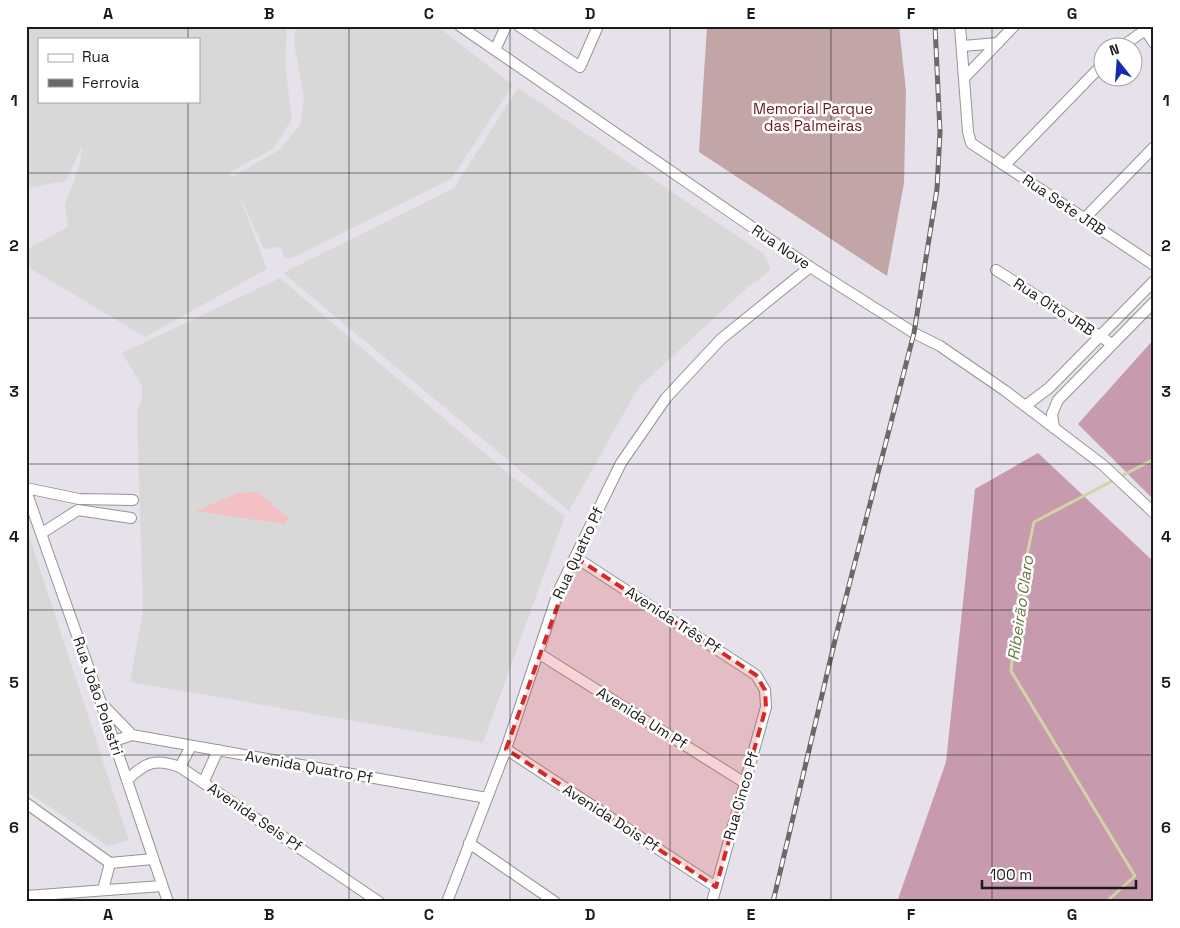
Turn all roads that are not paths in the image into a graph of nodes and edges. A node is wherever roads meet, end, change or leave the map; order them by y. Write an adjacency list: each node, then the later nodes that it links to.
1 (460, 26): 12 (street, Rua Nove)
2 (506, 26): 12 (street)
3 (519, 26): 4 (street)
4 (598, 26)
5 (960, 26): 11 (street)
6 (1014, 26): 10 (street)
7 (1144, 28): 8 (street); 9 (street)
8 (1132, 38)
9 (1154, 43)
10 (998, 44): 11 (street); 14 (street)
11 (962, 46): 14 (street)
12 (495, 50): 19 (street, Rua Nove)
13 (1092, 75): 16 (street)
14 (966, 76): 16 (street, Rua Sete JRB)
15 (1154, 148): 17 (street)
16 (1004, 166): 17 (street, Rua Sete JRB)
17 (1084, 219): 18 (street, Rua Sete JRB)
18 (1154, 265)
19 (810, 267): 25 (street, Rua Nove); 34 (street, Rua Quatro Pf)
20 (996, 270): 23 (street, Rua Oito JRB)
21 (1154, 281): 23 (street)
22 (1154, 302): 24 (street)
23 (1099, 336): 24 (street, Rua Oito JRB); 25 (street)
24 (1112, 344): 26 (street)
25 (1025, 406): 26 (street, Rua Nove)
26 (1054, 428): 31 (street, Rua Nove)
27 (26, 489): 28 (street); 33 (street, Rua João Polastri)
28 (79, 499): 29 (street); 30 (street)
29 (133, 500)
30 (78, 510): 32 (street); 33 (street)
31 (1154, 513)
32 (132, 518)
33 (42, 533): 37 (street, Rua João Polastri)
34 (575, 557): 35 (street, Rua Quatro Pf); 36 (street, Avenida Três Pf)
35 (538, 653): 41 (street, Rua Quatro Pf); 46 (street, Avenida Um Pf)
36 (764, 690): 46 (street, Rua Cinco Pf)
37 (101, 703): 38 (street); 39 (street, Rua João Polastri)
38 (132, 736): 39 (street, Avenida Quatro Pf); 40 (street, Avenida Quatro Pf)
39 (114, 742): 44 (street, Rua João Polastri)
40 (191, 746): 42 (street, Avenida Quatro Pf); 43 (street)
41 (506, 749): 47 (street, Rua Quatro Pf); 53 (street, Avenida Dois Pf)
42 (218, 750): 45 (street); 47 (street, Avenida Quatro Pf)
43 (180, 767): 44 (street, Avenida Seis Pf); 45 (street, Avenida Seis Pf)
44 (127, 780): 50 (street, Rua João Polastri)
45 (204, 781): 57 (street, Avenida Seis Pf)
46 (745, 783): 53 (street, Rua Cinco Pf)
47 (487, 798): 49 (street, Rua Quatro Pf)
48 (26, 803): 51 (street)
49 (469, 843): 58 (street, Rua Quatro Pf); 59 (street)
50 (153, 859): 51 (street); 52 (street, Rua João Polastri)
51 (110, 863): 54 (street)
52 (162, 886): 54 (street); 56 (street, Rua João Polastri)
53 (716, 886): 60 (street, Rua Cinco Pf)
54 (103, 890): 55 (street)
55 (26, 896)
56 (168, 902)
57 (379, 902)
58 (447, 902)
59 (555, 902)
60 (712, 902)

